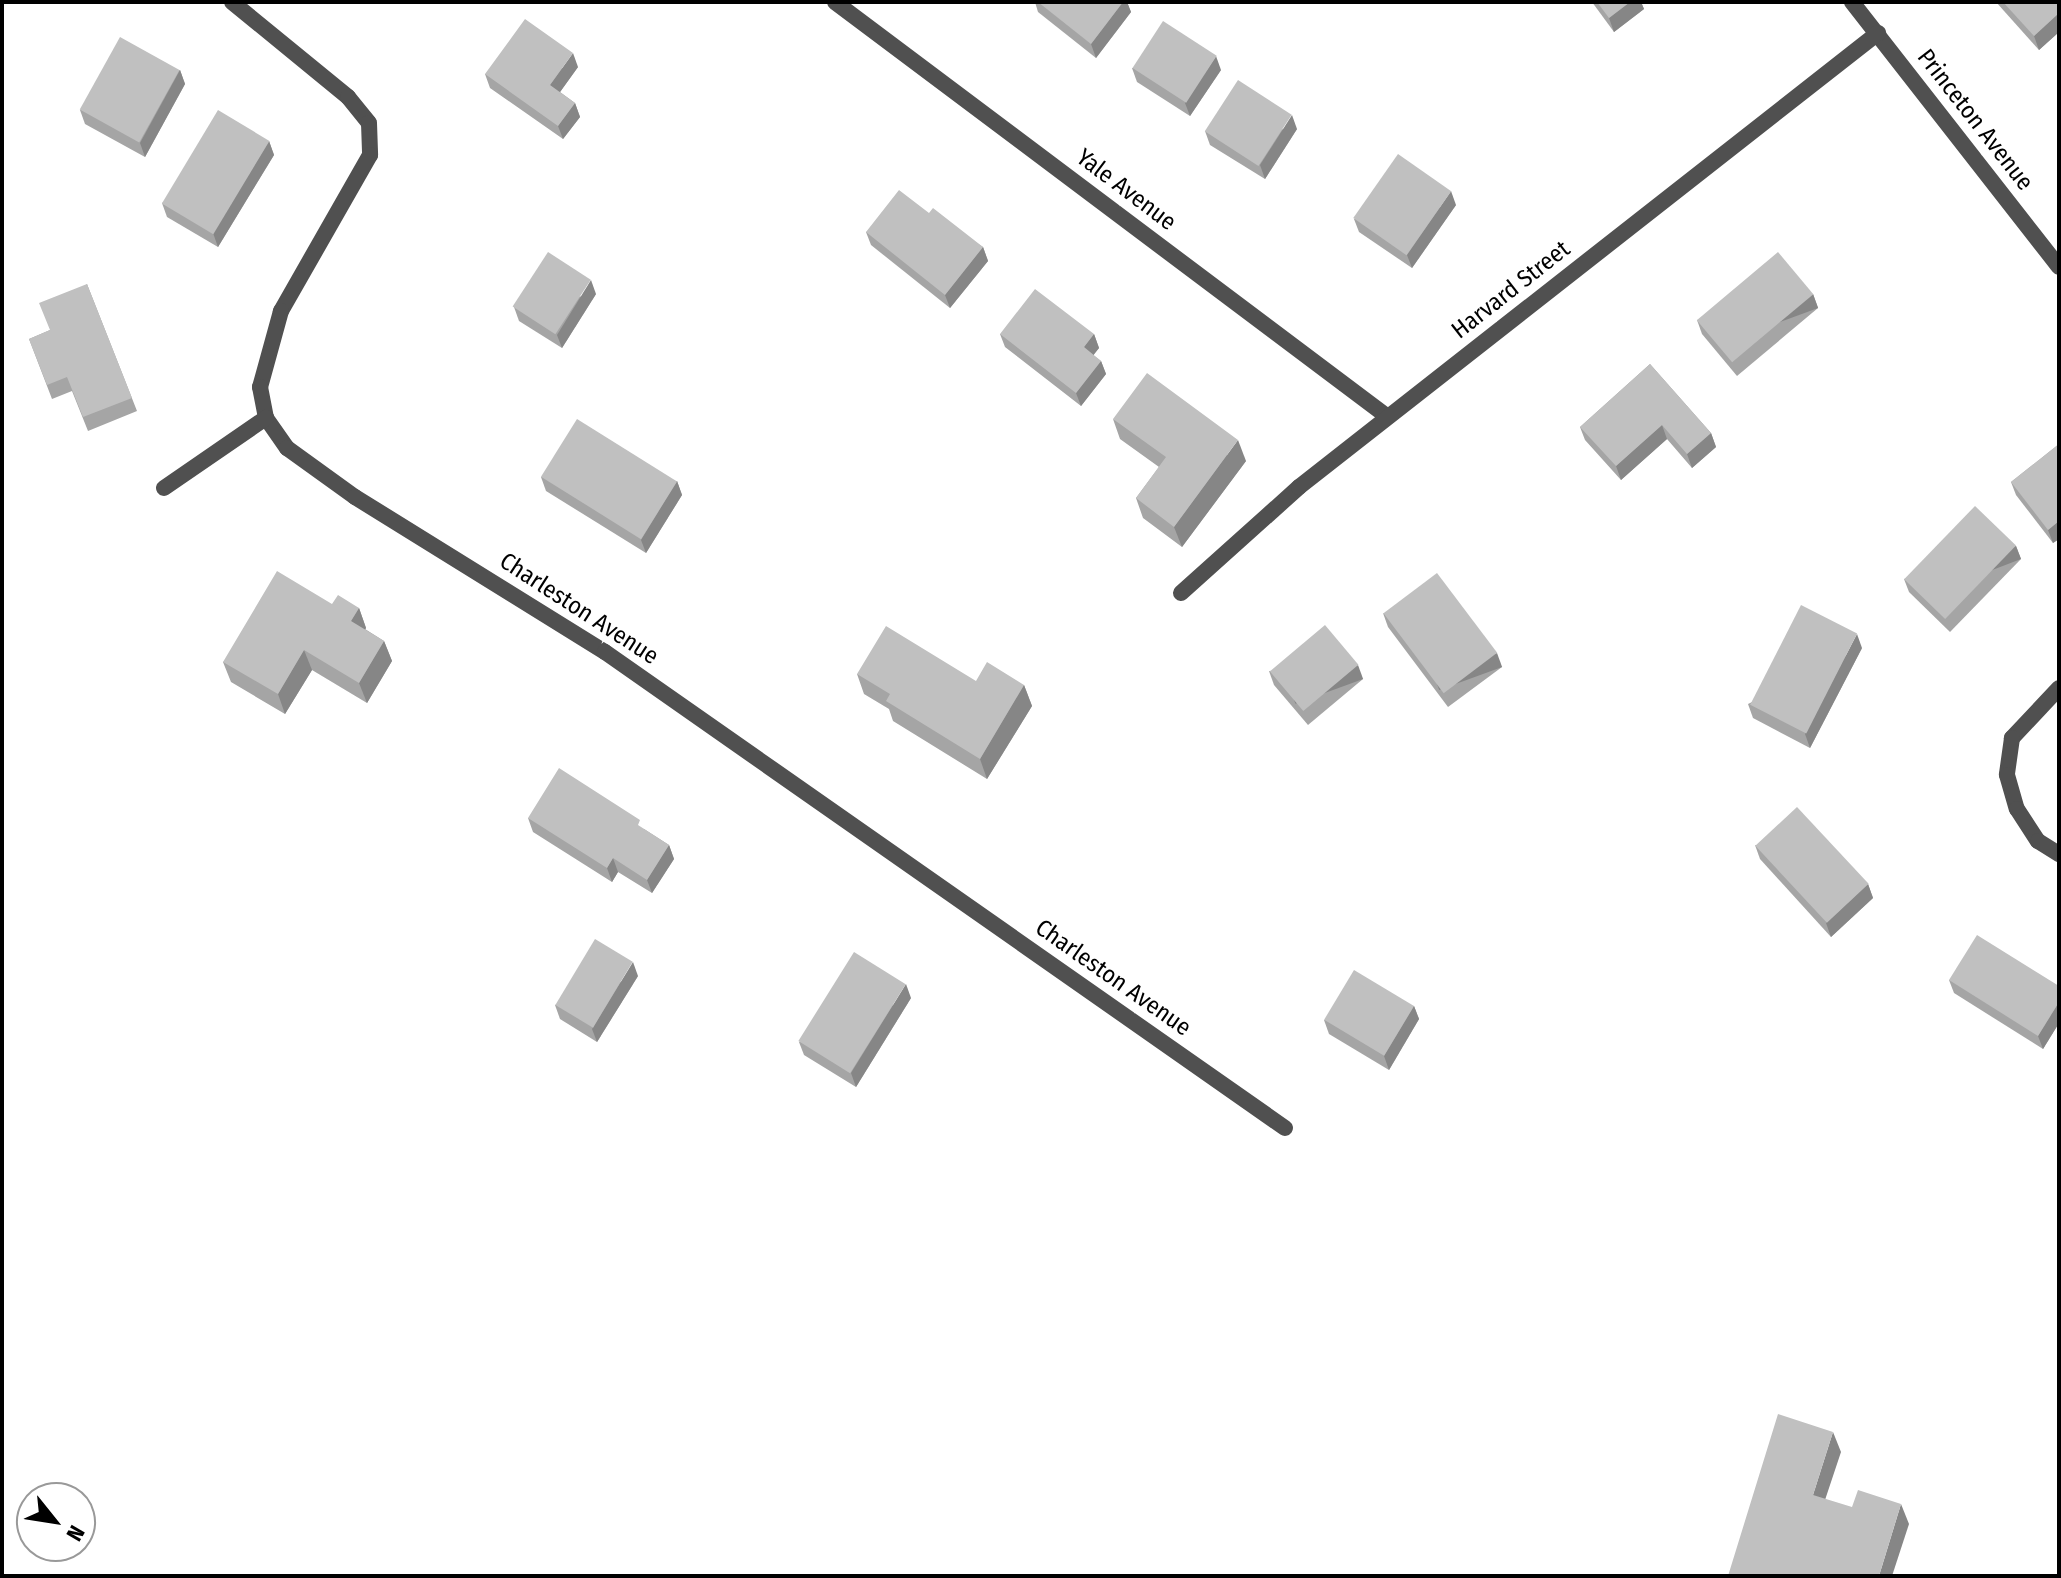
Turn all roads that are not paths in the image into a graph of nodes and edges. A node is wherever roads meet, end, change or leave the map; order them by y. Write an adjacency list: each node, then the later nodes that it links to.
1 (232, 2): 7 (street)
2 (835, 2): 6 (street, Yale Avenue)
3 (1852, 2): 4 (street, Princeton Avenue)
4 (1878, 33): 5 (street, Princeton Avenue); 6 (street, Harvard Street)
5 (2059, 267)
6 (1388, 417): 9 (street, Harvard Street)
7 (266, 418): 8 (street); 12 (street, Charleston Avenue)
8 (164, 488)
9 (1181, 593)
10 (2059, 688): 11 (street)
11 (2059, 854)
12 (1285, 1128)

